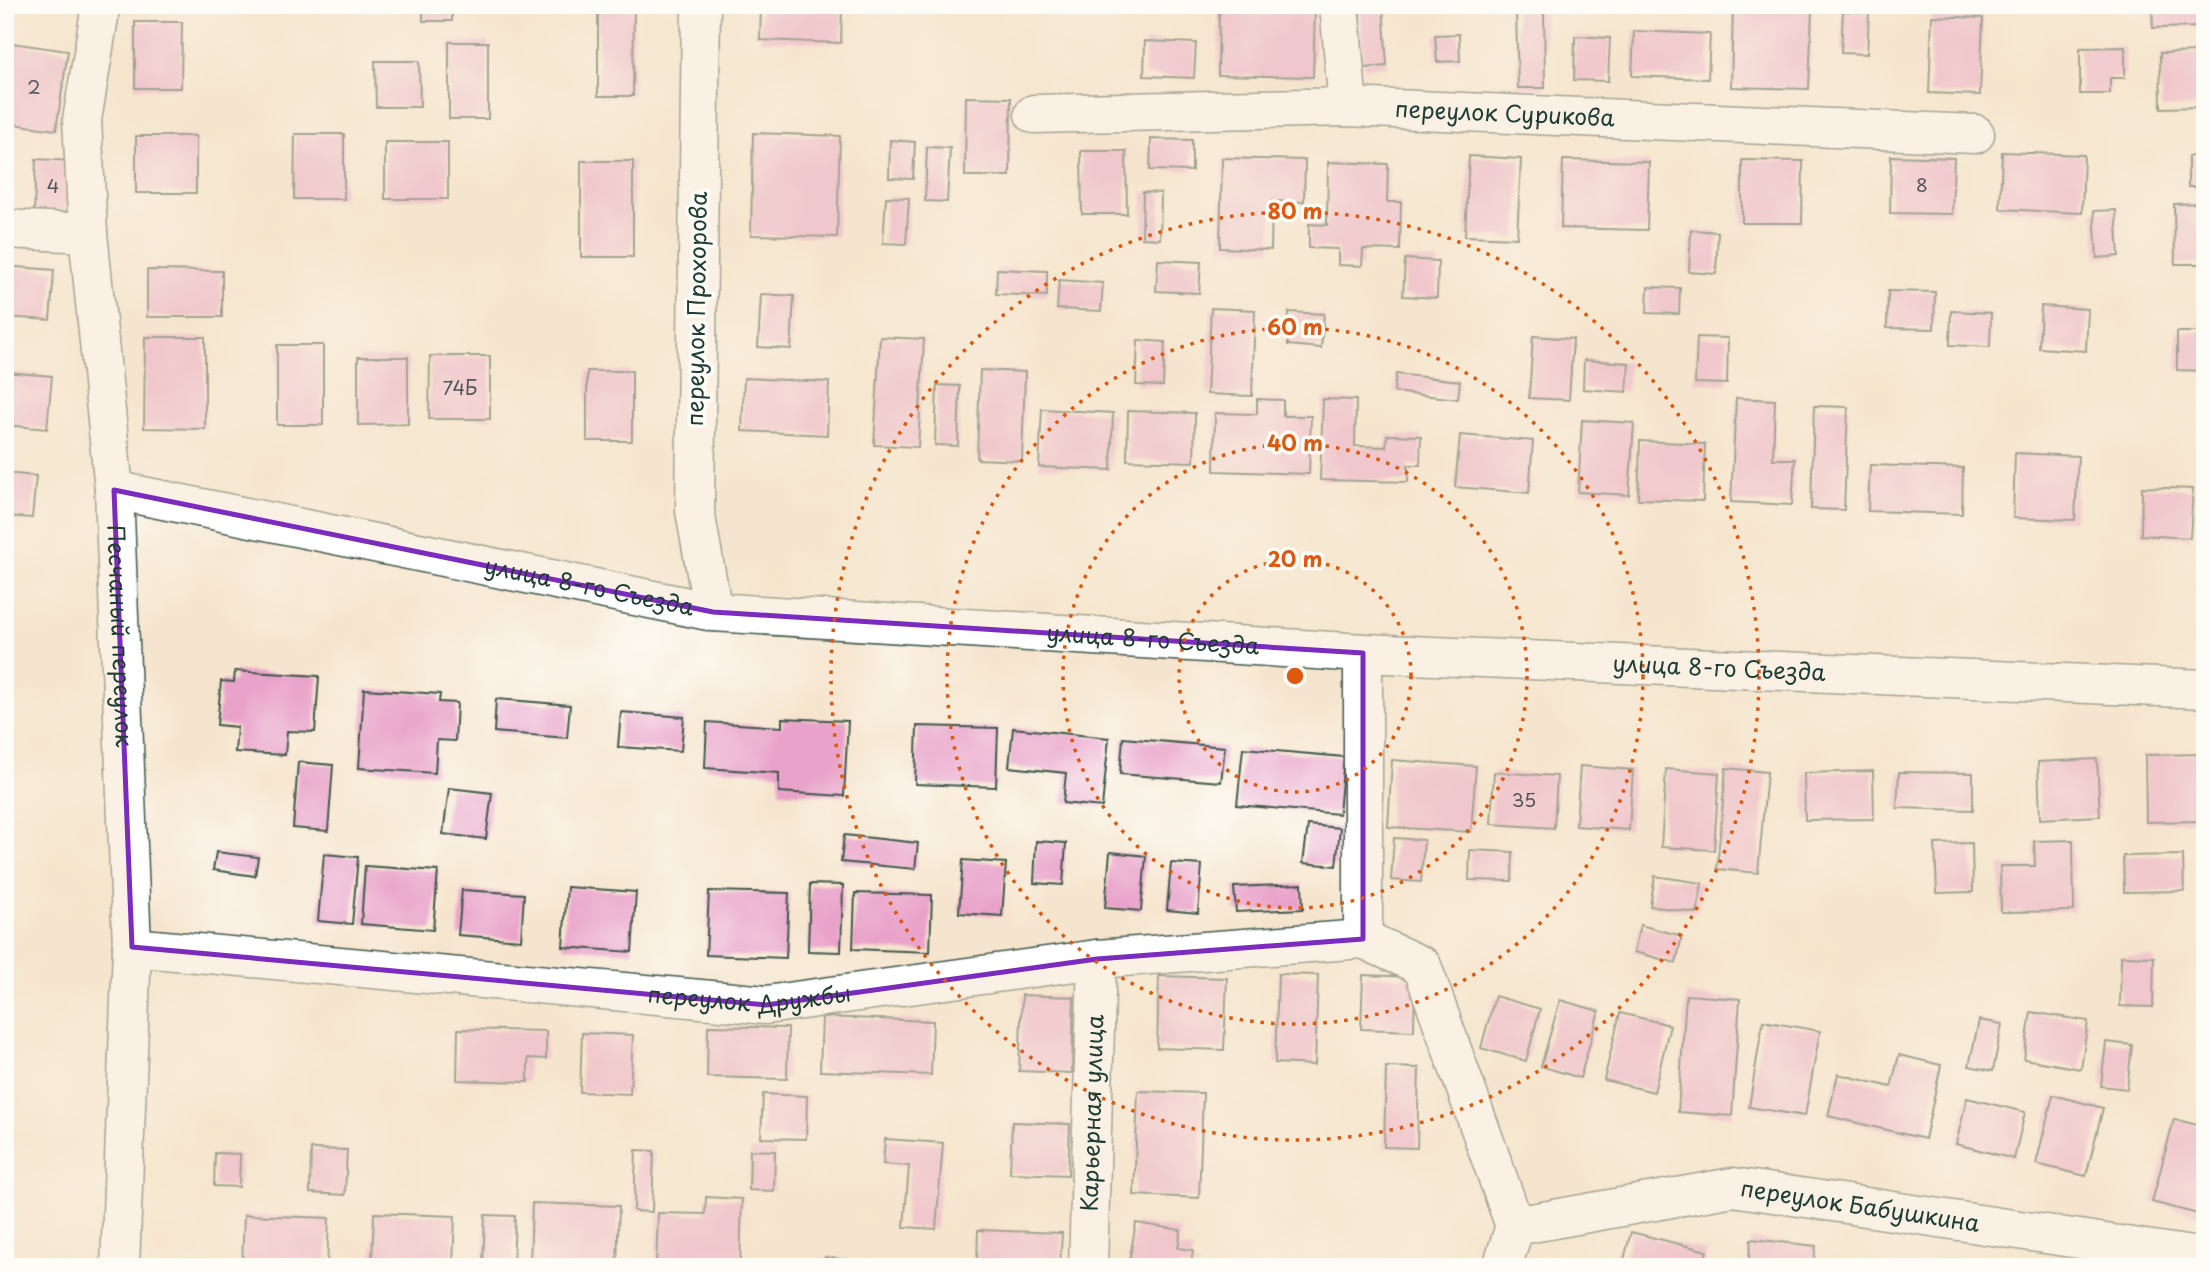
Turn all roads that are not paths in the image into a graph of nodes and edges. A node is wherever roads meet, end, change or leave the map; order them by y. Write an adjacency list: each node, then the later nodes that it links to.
1 (101, 5): 8 (street, Песчаный переулок)
2 (701, 5): 10 (street, переулок Прохорова)
3 (1339, 5): 4 (street)
4 (1348, 107): 5 (street, переулок Сурикова); 6 (street, переулок Сурикова)
5 (1034, 114)
6 (1975, 134)
7 (5, 229): 8 (street)
8 (88, 233): 9 (street, Песчаный переулок)
9 (114, 490): 10 (street, улица 8-го Съезда); 14 (street, Песчаный переулок)
10 (713, 612): 11 (street, улица 8-го Съезда)
11 (1363, 653): 12 (street, улица 8-го Съезда); 13 (street)
12 (2205, 688)
13 (1363, 939): 15 (street, переулок Дружбы); 16 (street)
14 (132, 947): 15 (street, переулок Дружбы); 18 (street, Песчаный переулок)
15 (1097, 959): 19 (street, Карьерная улица)
16 (1515, 1226): 17 (street, переулок Бабушкина); 20 (street)
17 (2205, 1258)
18 (120, 1267)
19 (1088, 1267)
20 (1502, 1267)

